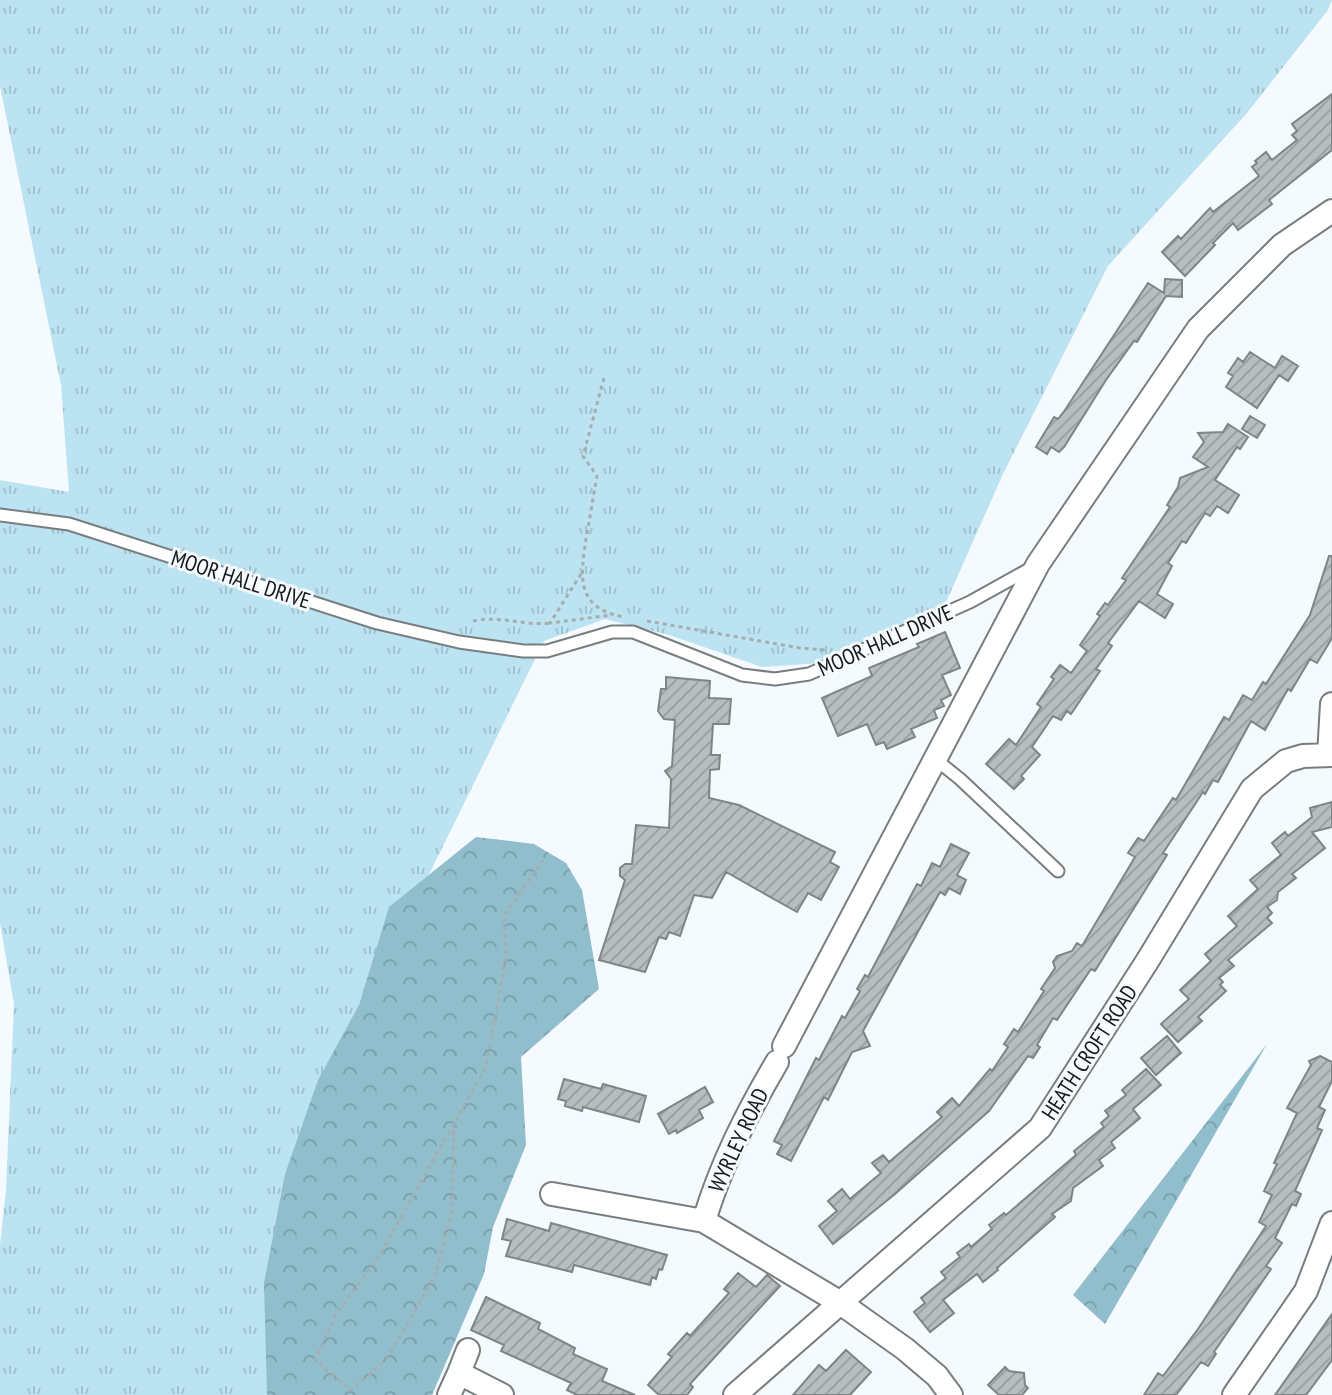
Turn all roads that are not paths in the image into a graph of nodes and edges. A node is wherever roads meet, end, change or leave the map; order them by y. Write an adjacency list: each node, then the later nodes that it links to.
1 (1332, 211): 3 (street, MOOR HALL DRIVE)
2 (0, 515): 3 (lane, MOOR HALL DRIVE)
3 (1038, 564): 6 (street, WYRLEY ROAD)
4 (1332, 704): 5 (street)
5 (1330, 755): 11 (street, HEATH CROFT ROAD)
6 (935, 759): 7 (lane); 9 (street, WYRLEY ROAD)
7 (1058, 871)
8 (552, 1194): 9 (street)
9 (704, 1221): 11 (street)
10 (1332, 1223): 18 (street)
11 (839, 1302): 16 (street, HEATH CROFT ROAD); 17 (street)
12 (468, 1350): 13 (street)
13 (459, 1373): 14 (street); 15 (street)
14 (449, 1395)
15 (502, 1395)
16 (735, 1395)
17 (951, 1395)
18 (1234, 1395)

